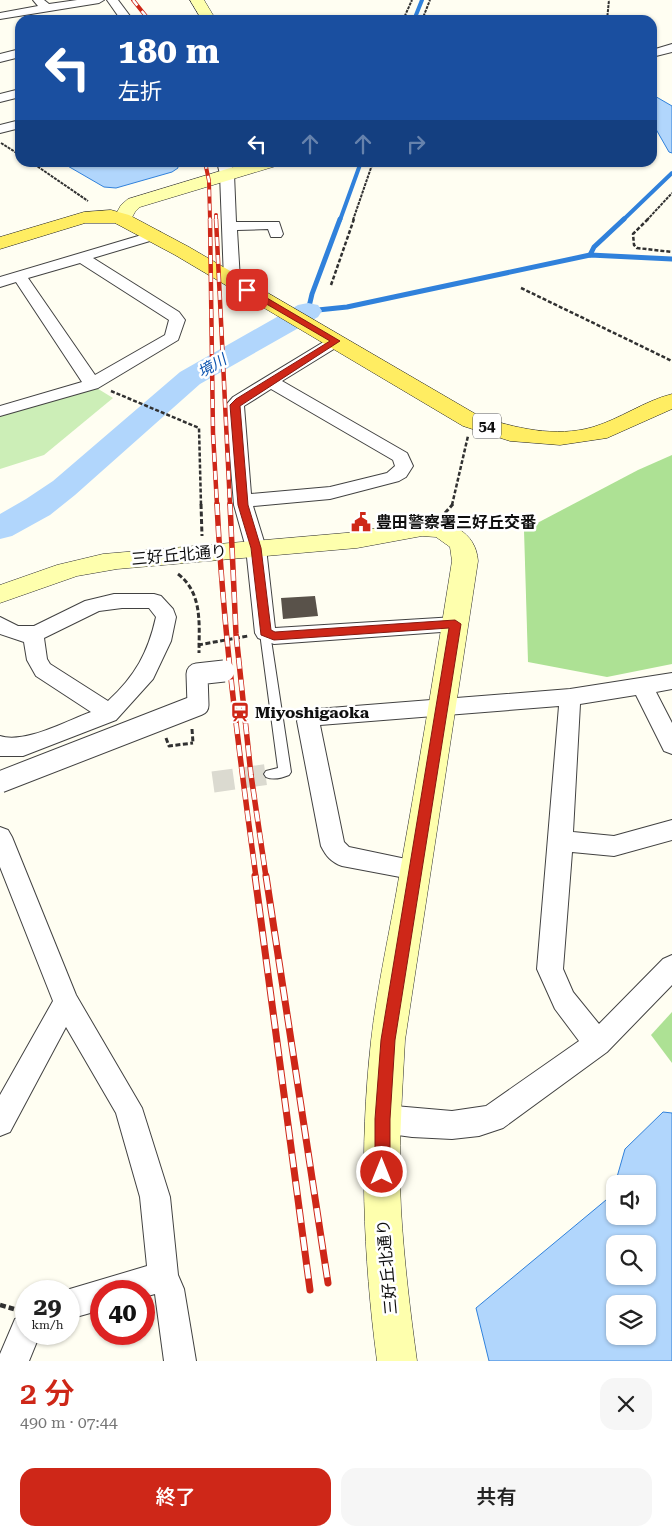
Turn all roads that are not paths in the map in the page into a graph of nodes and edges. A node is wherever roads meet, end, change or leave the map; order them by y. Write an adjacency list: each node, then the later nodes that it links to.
1 (99, 0): 4 (street)
2 (112, 0): 5 (street)
3 (197, 0): 6 (street)
4 (42, 4): 7 (street)
5 (123, 15)
6 (206, 15)
7 (0, 16)
8 (672, 48): 9 (street)
9 (657, 52)
10 (15, 54): 11 (street)
11 (0, 58)
12 (15, 94): 13 (street)
13 (0, 98)
14 (15, 125): 15 (street)
15 (0, 129)
16 (225, 168): 17 (street); 18 (street)
17 (116, 217): 20 (main road, 54); 21 (main road)
18 (229, 226): 19 (street); 24 (street)
19 (276, 234)
20 (155, 235): 22 (street); 24 (main road, 54)
21 (0, 244)
22 (81, 256): 23 (street); 28 (street)
23 (19, 276): 25 (street); 28 (street)
24 (232, 280): 26 (main road, 54)
25 (0, 282)
26 (327, 336): 27 (street); 29 (main road, 54)
27 (271, 382): 31 (street); 31 (street)
28 (92, 384): 30 (street)
29 (672, 401)
30 (0, 411)
31 (243, 501): 32 (street)
32 (256, 548): 33 (street, 三好丘北通り); 35 (street, 三好丘北通り); 36 (street)
33 (0, 594)
34 (0, 624): 37 (street)
35 (455, 624): 36 (street); 42 (street, 三好丘北通り)
36 (265, 633): 46 (lane)
37 (33, 634): 43 (street); 43 (street)
38 (224, 671): 47 (street, bridge)
39 (672, 681): 40 (street)
40 (642, 686): 41 (street); 45 (street)
41 (570, 697): 42 (street); 50 (street)
42 (443, 707): 51 (street, 三好丘北通り); 51 (street)
43 (109, 713): 44 (street)
44 (0, 745)
45 (672, 745)
46 (270, 774)
47 (0, 782)
48 (672, 830): 50 (street)
49 (0, 837): 53 (street)
50 (561, 840): 54 (street)
51 (416, 870): 55 (street, 三好丘北通り)
52 (672, 967): 54 (street)
53 (66, 1002): 56 (street); 58 (street)
54 (598, 1043): 55 (street)
55 (383, 1119): 62 (street, 三好丘北通り)
56 (0, 1122)
57 (150, 1280): 58 (street)
58 (163, 1280): 61 (street)
59 (20, 1345): 60 (street)
60 (13, 1361)
61 (180, 1361)
62 (397, 1361)

